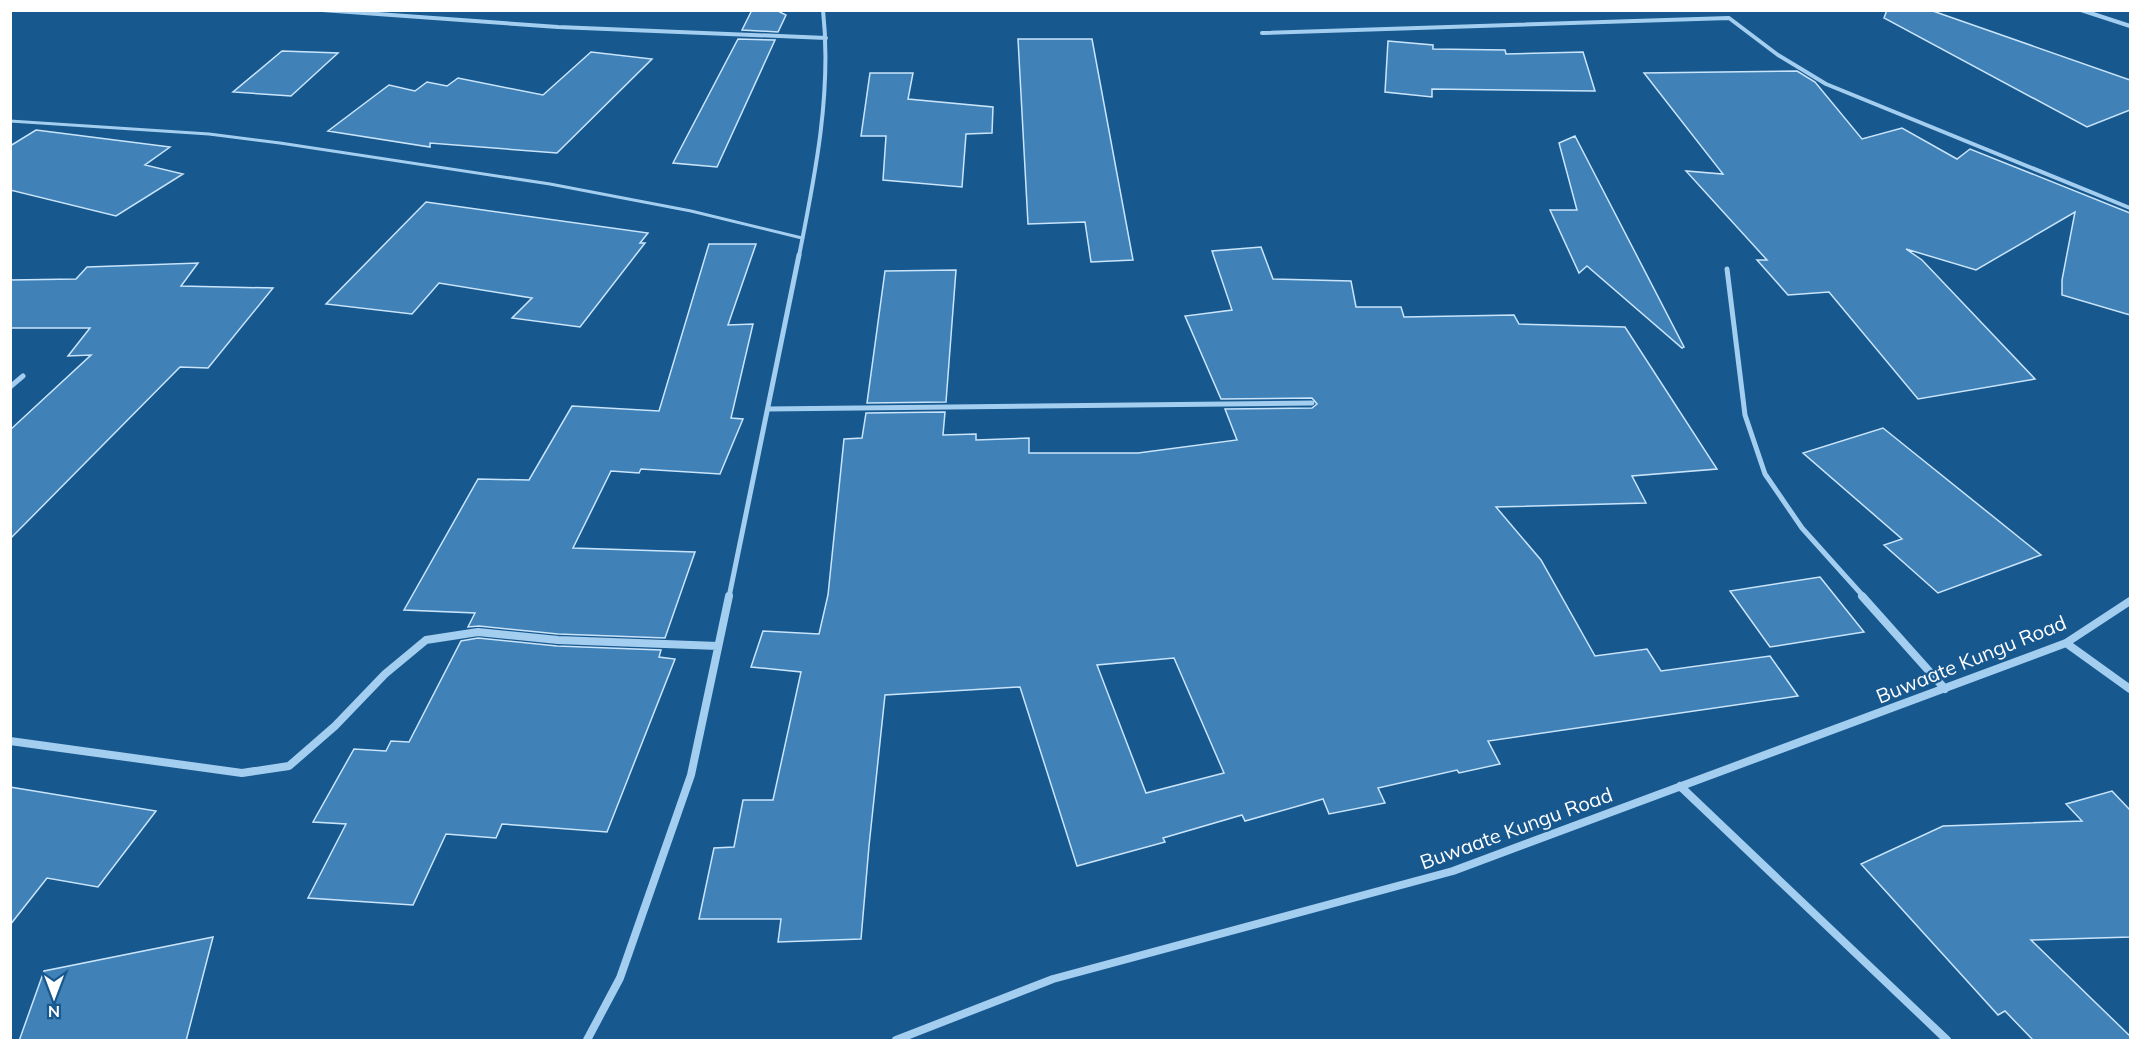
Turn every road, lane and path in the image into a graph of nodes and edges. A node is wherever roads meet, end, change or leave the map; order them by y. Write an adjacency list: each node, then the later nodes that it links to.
1 (322, 10): 8 (street)
2 (824, 10): 8 (street)
3 (1722, 10): 5 (street)
4 (2081, 10): 6 (street)
5 (1729, 18): 7 (street); 10 (street)
6 (2130, 26)
7 (1262, 33)
8 (826, 38): 11 (street)
9 (10, 121): 11 (lane)
10 (2130, 208)
11 (802, 238): 16 (street)
12 (1727, 269): 20 (street)
13 (23, 376): 14 (street)
14 (10, 387)
15 (1312, 403): 16 (street)
16 (768, 409): 19 (street)
17 (2130, 601): 18 (street, Buwaate Kungu Road)
18 (2066, 643): 20 (street, Buwaate Kungu Road); 21 (street)
19 (718, 646): 22 (street); 24 (street)
20 (1945, 689): 23 (street, Buwaate Kungu Road)
21 (2130, 689)
22 (10, 741)
23 (1680, 786): 25 (street, Buwaate Kungu Road); 26 (street)
24 (587, 1041)
25 (896, 1041)
26 (1947, 1041)

